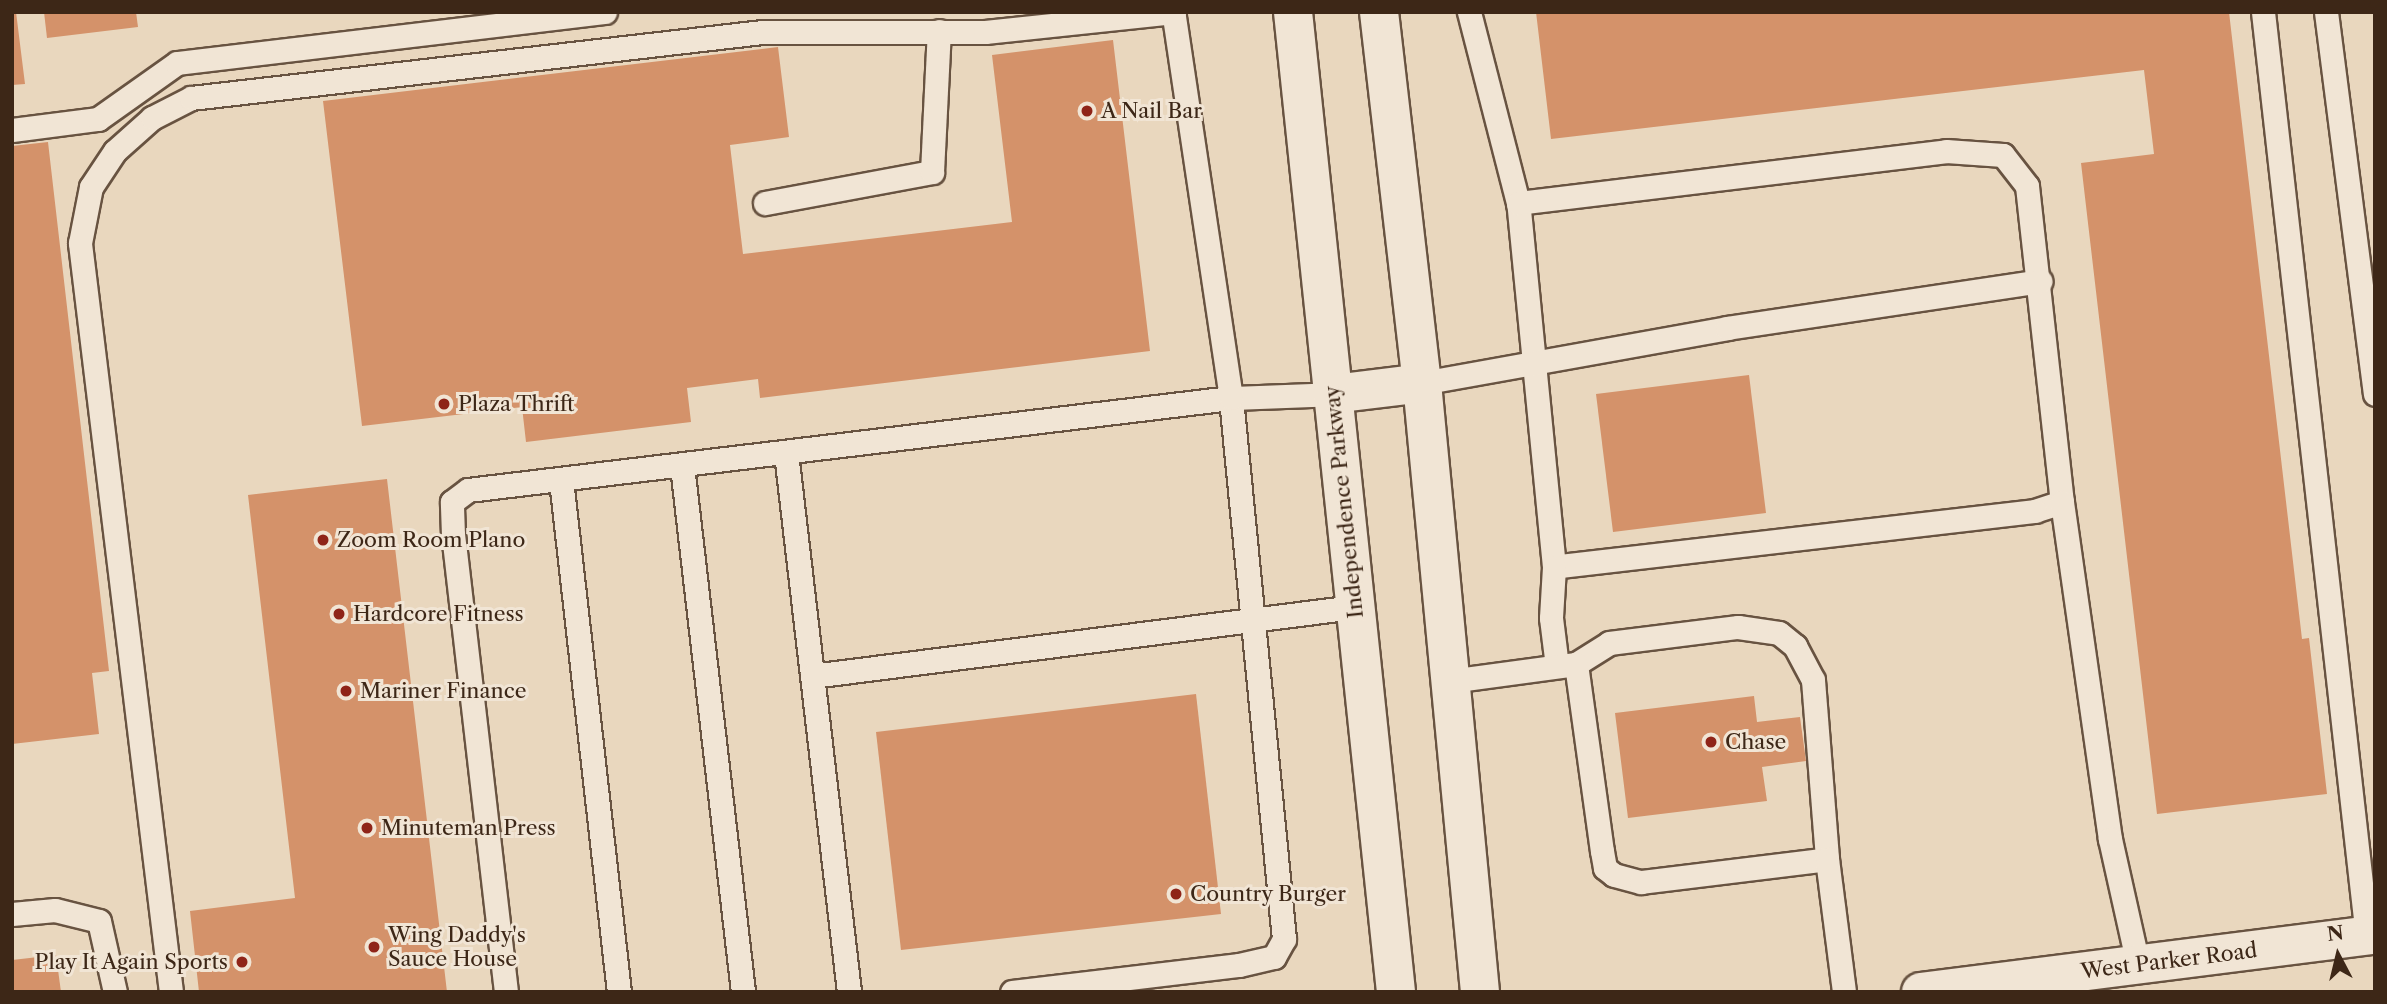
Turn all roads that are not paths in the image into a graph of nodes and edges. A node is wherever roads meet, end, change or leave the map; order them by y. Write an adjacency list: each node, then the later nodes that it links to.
1 (605, 12): 9 (lane)
2 (1173, 12): 8 (lane); 17 (lane)
3 (1293, 12): 15 (main road, Independence Parkway)
4 (1378, 12): 14 (main road)
5 (1469, 12): 11 (lane)
6 (2263, 12): 30 (lane)
7 (2326, 12): 16 (lane)
8 (939, 31): 10 (lane); 34 (lane)
9 (12, 130)
10 (765, 203)
11 (1518, 203): 12 (lane); 13 (lane)
12 (2040, 281): 13 (lane); 21 (lane)
13 (1535, 363): 14 (lane); 22 (lane)
14 (1422, 383): 15 (main road); 27 (main road)
15 (1333, 394): 17 (lane); 23 (main road, Independence Parkway)
16 (2375, 394)
17 (1231, 398): 18 (lane); 24 (lane)
18 (786, 453): 19 (lane); 26 (lane)
19 (682, 466): 20 (lane); 37 (lane)
20 (561, 480): 35 (lane); 36 (lane)
21 (2062, 502): 22 (lane); 31 (lane)
22 (1554, 567): 25 (lane)
23 (1354, 607): 24 (lane); 40 (main road, Independence Parkway)
24 (1252, 621): 26 (lane); 32 (lane)
25 (1567, 665): 27 (lane); 28 (lane); 28 (lane)
26 (812, 676): 38 (lane)
27 (1450, 681): 41 (main road)
28 (1828, 859): 42 (lane)
29 (12, 914): 33 (lane)
30 (2371, 936): 31 (main road, West Parker Road)
31 (2139, 978): 43 (main road, West Parker Road)
32 (1068, 988): 39 (lane)
33 (115, 992)
34 (171, 992)
35 (506, 992)
36 (619, 992)
37 (743, 992)
38 (849, 992)
39 (1012, 992)
40 (1396, 992)
41 (1480, 992)
42 (1844, 992)
43 (1922, 992)

